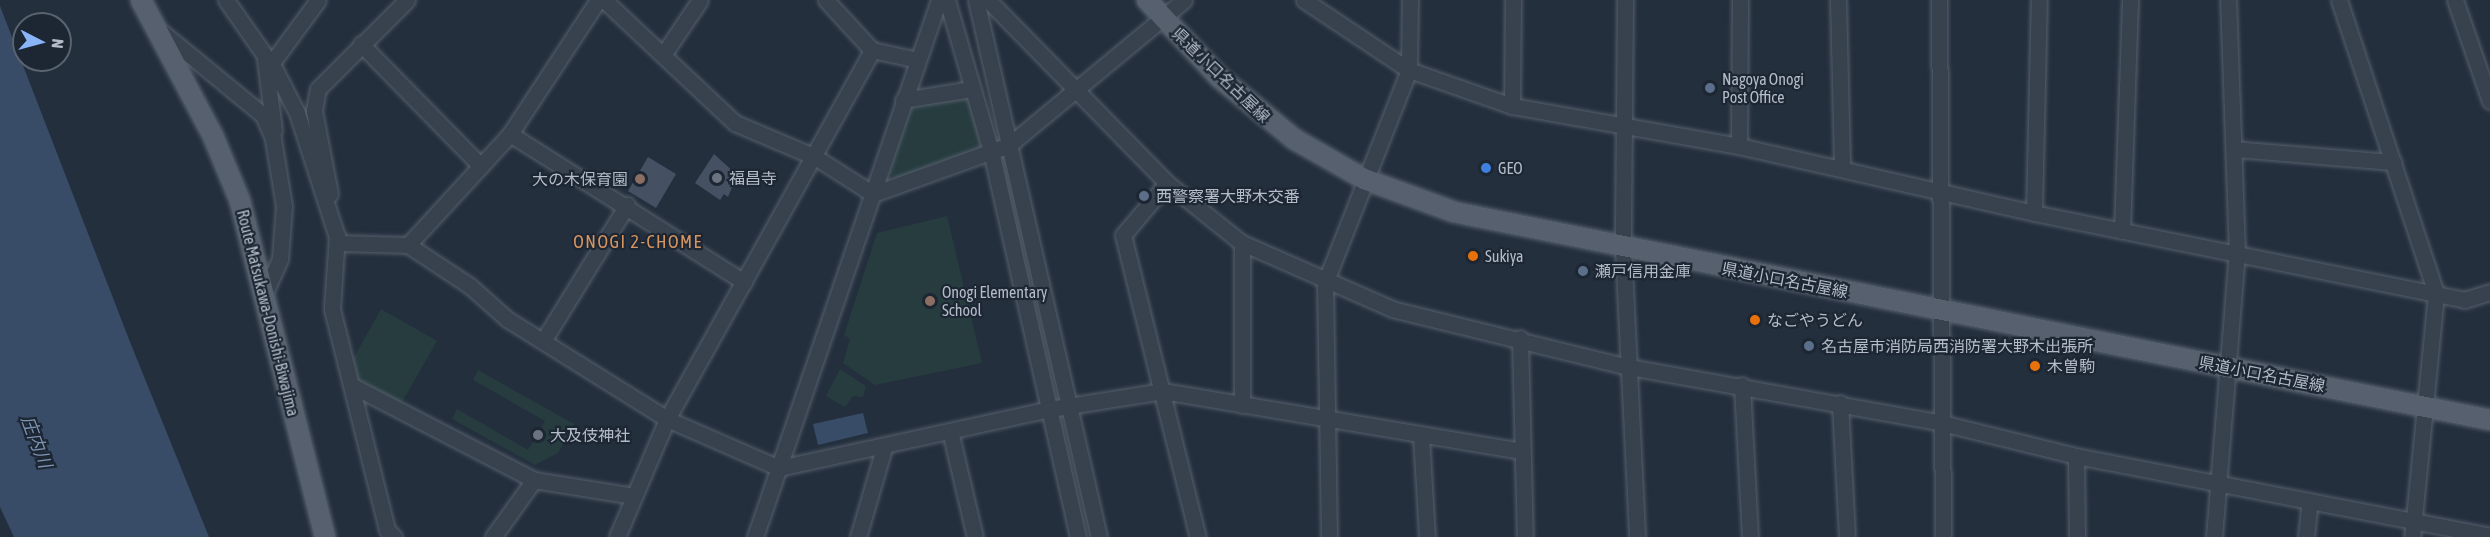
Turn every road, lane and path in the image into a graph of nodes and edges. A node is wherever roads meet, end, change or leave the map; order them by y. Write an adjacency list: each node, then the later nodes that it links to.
1 (141, 0): 28 (main road, Route Matsukawa-Donishi-Biwajima)
2 (226, 0): 32 (street)
3 (318, 0): 32 (street)
4 (407, 0): 29 (street)
5 (598, 0): 41 (street)
6 (604, 0): 31 (street)
7 (700, 0): 31 (street)
8 (826, 0): 30 (street)
9 (939, 0): 33 (street)
10 (947, 0): 35 (street)
11 (976, 0): 43 (street)
12 (988, 0): 36 (street)
13 (1147, 0): 27 (main road, 県道小口名古屋線)
14 (1184, 0): 27 (street)
15 (1304, 0): 34 (street)
16 (1410, 0): 34 (street)
17 (1513, 0): 39 (street)
18 (1624, 0): 40 (street)
19 (1740, 0): 44 (street)
20 (1838, 0): 50 (street)
21 (1939, 0): 53 (street)
22 (2039, 0): 56 (street)
23 (2130, 0): 57 (street)
24 (2228, 0): 45 (street)
25 (2339, 0): 48 (street)
26 (2455, 0): 38 (street)
27 (1162, 19): 36 (street); 51 (main road, 県道小口名古屋線)
28 (154, 24): 42 (street); 65 (main road, Route Matsukawa-Donishi-Biwajima)
29 (361, 44): 49 (street); 58 (street)
30 (872, 50): 33 (street); 47 (street)
31 (663, 55): 47 (street)
32 (268, 60): 42 (street); 58 (street)
33 (918, 60): 37 (street)
34 (1409, 70): 39 (street); 51 (street)
35 (972, 89): 37 (street); 46 (street)
36 (1079, 90): 43 (street); 52 (street)
37 (903, 100): 54 (street)
38 (2490, 101)
39 (1512, 106): 40 (street)
40 (1624, 124): 44 (street); 61 (street)
41 (510, 134): 49 (street); 55 (street)
42 (273, 139): 65 (street)
43 (1009, 145): 46 (street); 78 (street)
44 (1739, 146): 50 (street)
45 (2234, 149): 48 (street); 62 (street)
46 (991, 152): 54 (street); 80 (street)
47 (815, 157): 54 (street); 63 (street)
48 (2393, 162): 67 (street)
49 (481, 166): 60 (street)
50 (1842, 167): 53 (street)
51 (1364, 179): 61 (main road, 県道小口名古屋線); 64 (street)
52 (1167, 183): 59 (street); 75 (street)
53 (1940, 189): 56 (street); 68 (street)
54 (873, 194): 90 (street)
55 (627, 205): 63 (street); 70 (street)
56 (2034, 213): 57 (street)
57 (2122, 231): 62 (street)
58 (339, 243): 60 (street); 74 (street)
59 (1242, 243): 64 (street); 77 (street)
60 (408, 245): 70 (street)
61 (1623, 248): 68 (main road, 県道小口名古屋線); 72 (street)
62 (2237, 255): 67 (street); 71 (street)
63 (744, 282): 81 (street)
64 (1325, 283): 69 (street); 83 (street)
65 (266, 290): 98 (main road, Route Matsukawa-Donishi-Biwajima)
66 (2490, 292): 67 (street)
67 (2436, 294): 79 (street)
68 (1939, 311): 71 (main road, 県道小口名古屋線); 84 (street)
69 (1520, 338): 72 (street); 88 (street)
70 (543, 341): 81 (street)
71 (2228, 367): 79 (main road, 県道小口名古屋線); 92 (street)
72 (1629, 368): 73 (street); 110 (street)
73 (1742, 385): 76 (street); 111 (street)
74 (353, 386): 91 (street); 99 (street)
75 (1163, 391): 77 (street); 78 (street); 106 (street)
76 (1840, 403): 84 (street); 112 (street)
77 (1242, 405): 83 (street)
78 (1071, 406): 80 (street); 105 (street)
79 (2422, 406): 82 (main road, 県道小口名古屋線); 95 (street)
80 (1050, 409): 85 (street); 104 (street)
81 (667, 419): 90 (street); 93 (street)
82 (2490, 420)
83 (1324, 421): 86 (street); 107 (street)
84 (1942, 423): 89 (street); 113 (street)
85 (951, 435): 87 (street); 96 (street)
86 (1421, 436): 88 (street); 108 (street)
87 (884, 448): 90 (street); 103 (street)
88 (1520, 451): 109 (street)
89 (2076, 456): 92 (street); 114 (street)
90 (779, 468): 102 (street)
91 (534, 480): 93 (street); 100 (street)
92 (2219, 484): 94 (street); 115 (street)
93 (634, 496): 101 (street)
94 (2310, 501): 95 (street); 116 (street)
95 (2413, 529): 97 (street)
96 (972, 533)
97 (2490, 536)
98 (325, 537)
99 (394, 537)
100 (493, 537)
101 (616, 537)
102 (755, 537)
103 (858, 537)
104 (1078, 537)
105 (1099, 537)
106 (1198, 537)
107 (1329, 537)
108 (1427, 537)
109 (1525, 537)
110 (1637, 537)
111 (1750, 537)
112 (1846, 537)
113 (1943, 537)
114 (2077, 537)
115 (2214, 537)
116 (2306, 537)

